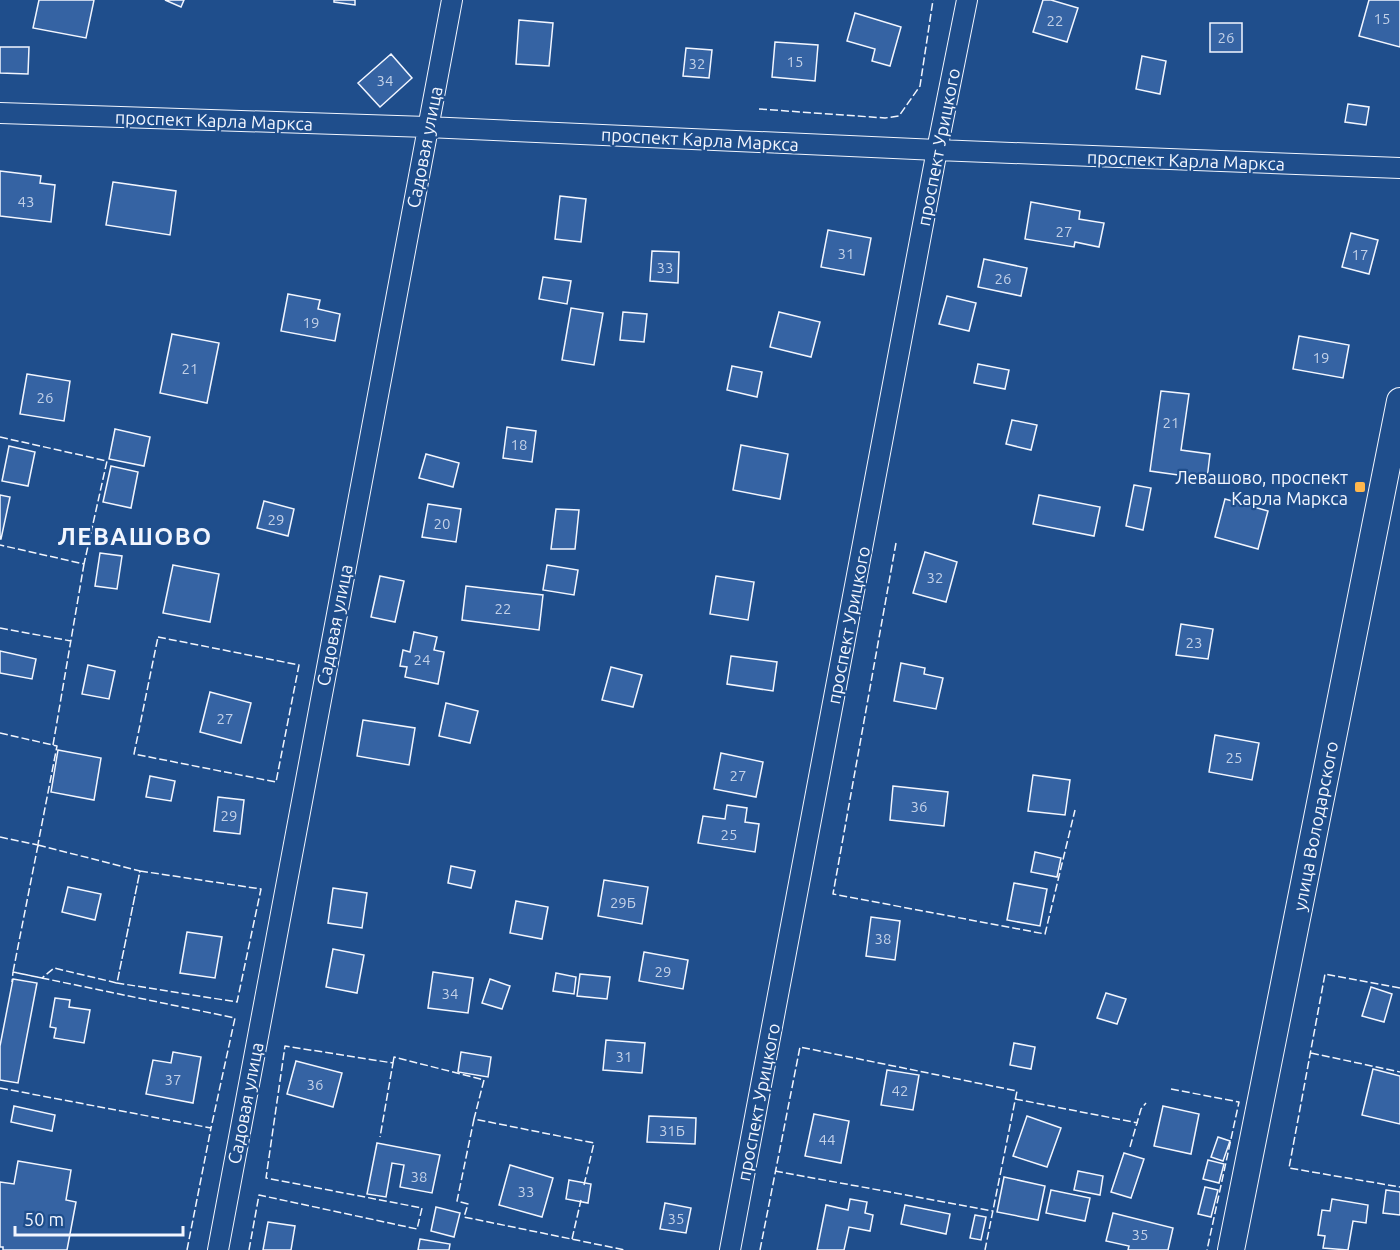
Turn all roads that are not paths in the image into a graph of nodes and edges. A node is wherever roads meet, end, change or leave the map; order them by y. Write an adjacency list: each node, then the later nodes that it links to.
1 (452, 0): 4 (street, Садовая улица)
2 (967, 0): 5 (street, проспект Урицкого)
3 (0, 113): 4 (street, проспект Карла Маркса)
4 (427, 127): 5 (street, проспект Карла Маркса); 8 (street, Садовая улица)
5 (937, 150): 6 (street, проспект Карла Маркса); 9 (street, проспект Урицкого)
6 (1400, 168)
7 (1400, 401): 10 (street, улица Володарского)
8 (218, 1250)
9 (730, 1250)
10 (1231, 1250)

